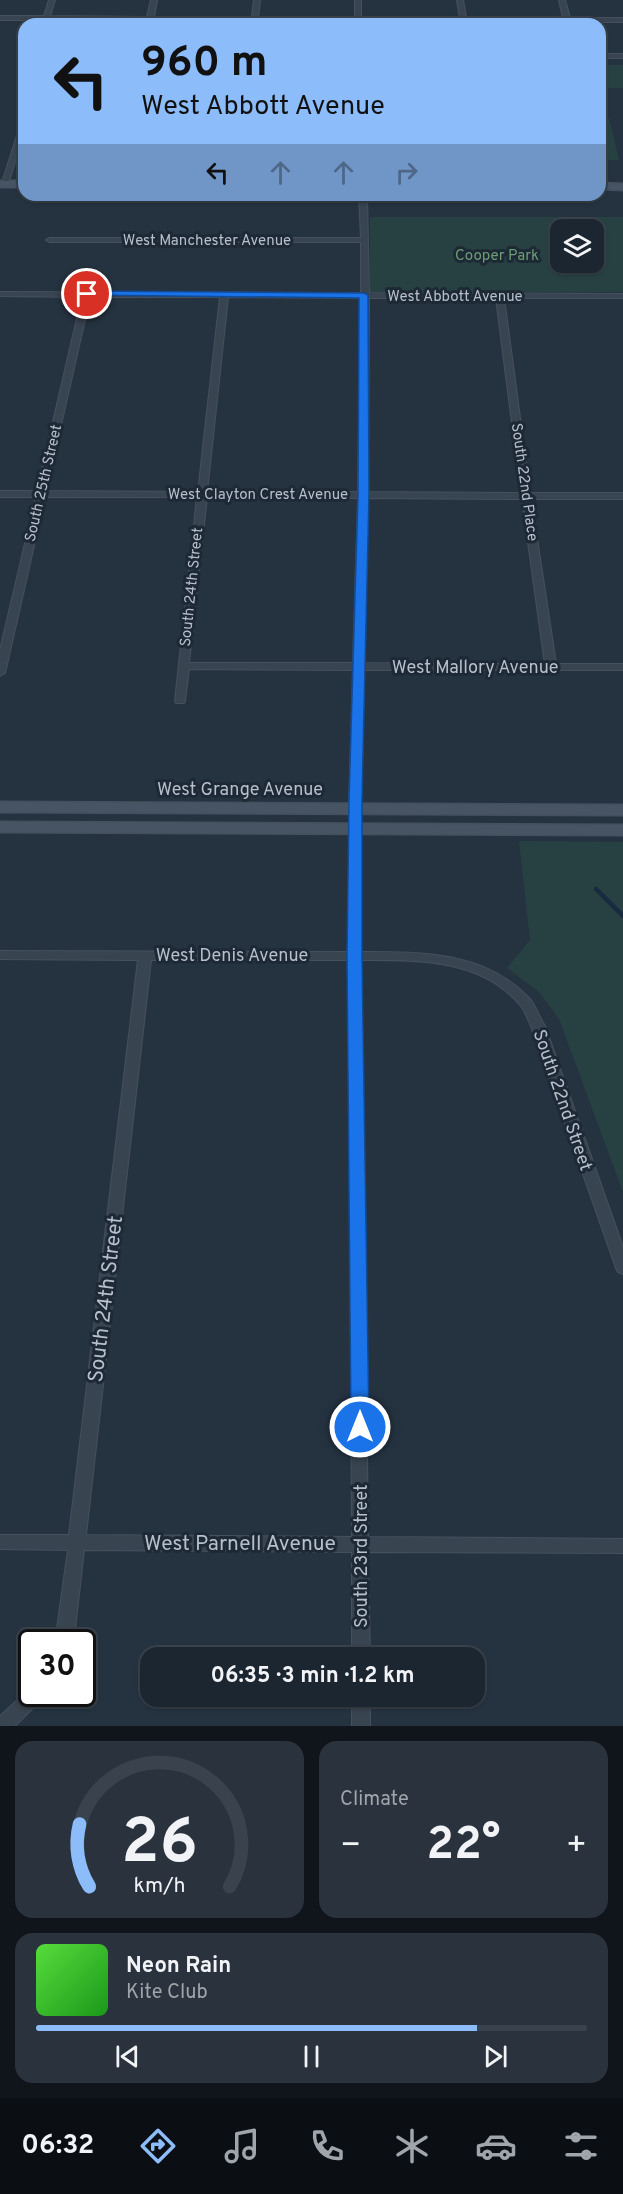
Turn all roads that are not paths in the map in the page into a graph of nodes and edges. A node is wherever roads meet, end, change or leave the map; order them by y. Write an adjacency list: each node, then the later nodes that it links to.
1 (52, 0): 8 (street)
2 (154, 0): 9 (street)
3 (257, 0): 10 (street)
4 (358, 0): 11 (street)
5 (460, 0): 12 (street)
6 (562, 0): 13 (street)
7 (0, 18): 14 (street)
8 (46, 18)
9 (150, 18)
10 (255, 18)
11 (358, 18)
12 (463, 18)
13 (566, 18)
14 (18, 19)
15 (606, 20): 16 (street)
16 (623, 20)
17 (606, 56): 18 (street)
18 (623, 56)
19 (18, 147): 20 (street)
20 (2, 184): 21 (street)
21 (18, 184)
22 (606, 186): 23 (street)
23 (623, 187)
24 (363, 201): 26 (street, South 23rd Street)
25 (50, 240): 26 (street, West Manchester Avenue)
26 (365, 240): 30 (street, South 23rd Street)
27 (0, 294): 28 (street, West Abbott Avenue)
28 (87, 294): 29 (street, West Abbott Avenue); 34 (street, South 25th Street)
29 (224, 294): 30 (street, West Abbott Avenue); 36 (street, South 24th Street)
30 (364, 295): 31 (street, West Abbott Avenue); 35 (street, South 23rd Street)
31 (500, 296): 32 (street, West Abbott Avenue); 37 (street, South 22nd Place)
32 (623, 296)
33 (0, 494): 34 (street, West Clayton Crest Avenue)
34 (41, 494): 36 (street, West Clayton Crest Avenue); 43 (street, South 25th Street)
35 (363, 494): 36 (street, West Clayton Crest Avenue); 37 (street, West Clayton Crest Avenue); 40 (street, South 23rd Street)
36 (201, 495): 39 (street, South 24th Street)
37 (526, 495): 38 (street, West Clayton Crest Avenue); 41 (street, South 22nd Place)
38 (623, 496)
39 (183, 666): 40 (street, West Mallory Avenue); 44 (street, South 24th Street)
40 (359, 667): 41 (street, West Mallory Avenue); 47 (street, South 23rd Street)
41 (551, 667): 42 (street, West Mallory Avenue)
42 (623, 668)
43 (0, 673)
44 (180, 701)
45 (0, 807): 46 (street, West Grange Avenue)
46 (263, 809): 47 (street, West Grange Avenue); 51 (street)
47 (356, 809): 48 (street, West Grange Avenue); 52 (street, South 23rd Street)
48 (441, 809): 49 (street, West Grange Avenue); 53 (street)
49 (623, 810)
50 (0, 827): 51 (street)
51 (261, 828): 52 (street)
52 (356, 828): 53 (street); 57 (street, South 23rd Street)
53 (441, 828): 54 (street)
54 (623, 830)
55 (0, 955): 56 (street, West Denis Avenue)
56 (145, 955): 57 (street, West Denis Avenue); 61 (street, South 24th Street)
57 (355, 956): 58 (street, West Denis Avenue); 62 (street, South 23rd Street)
58 (463, 962): 59 (street, South 22nd Street)
59 (623, 1268)
60 (0, 1542): 61 (street, West Parnell Avenue)
61 (77, 1542): 62 (street, West Parnell Avenue); 64 (street, South 24th Street)
62 (361, 1544): 63 (street, West Parnell Avenue); 65 (street, South 23rd Street)
63 (623, 1545)
64 (66, 1629)
65 (361, 1647)
66 (22, 1707): 68 (street)
67 (361, 1707): 69 (street)
68 (2, 1726)
69 (361, 1726)

